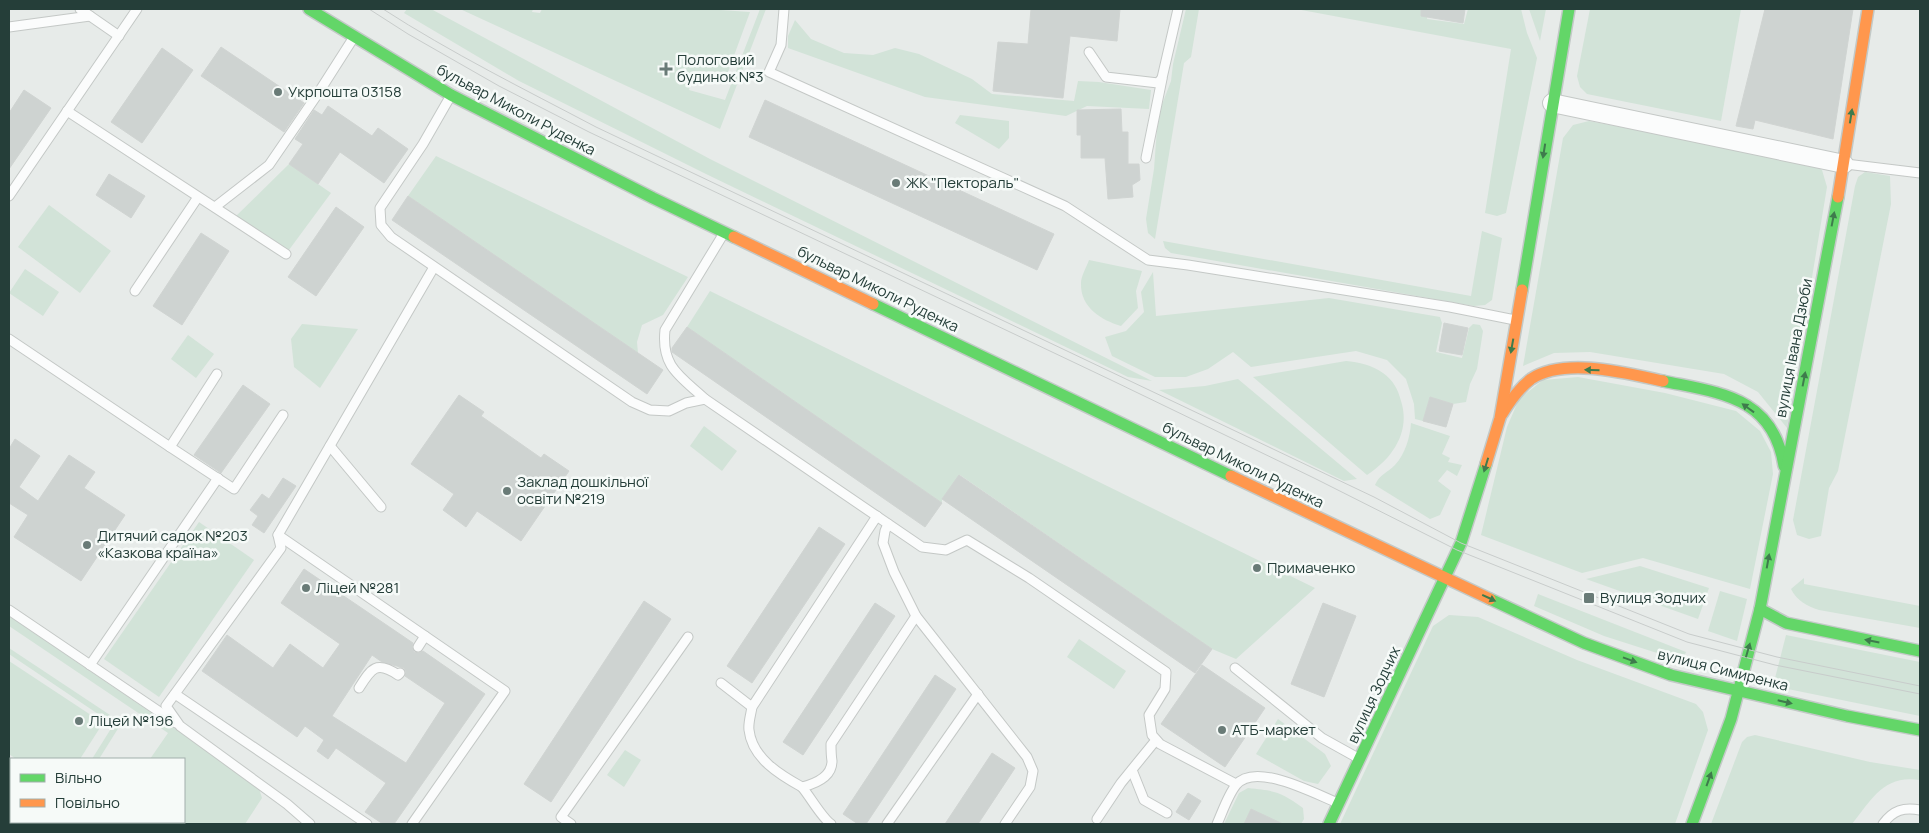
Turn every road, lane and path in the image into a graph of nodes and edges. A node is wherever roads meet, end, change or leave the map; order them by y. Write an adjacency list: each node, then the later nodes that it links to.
1 (80, 9): 8 (lane)
2 (137, 9): 10 (lane)
3 (309, 9): 11 (main road, бульвар Миколи Руденка)
4 (784, 9): 27 (lane)
5 (1178, 9): 13 (lane)
6 (1569, 9): 15 (main road)
7 (1868, 9): 18 (main road, вулиця Івана Дзюби, one-way to 7)
8 (90, 16): 9 (lane); 10 (lane)
9 (9, 27)
10 (119, 36): 16 (lane)
11 (354, 37): 14 (main road, бульвар Миколи Руденка); 22 (lane)
12 (1089, 52): 13 (lane)
13 (1162, 78): 17 (lane)
14 (451, 95): 23 (main road, бульвар Миколи Руденка); 25 (lane)
15 (1552, 103): 18 (street); 27 (main road, one-way to 27)
16 (67, 111): 20 (lane); 21 (lane)
17 (1146, 158)
18 (1844, 164): 19 (lane); 36 (main road, вулиця Івана Дзюби, one-way to 18)
19 (1920, 173)
20 (9, 196)
21 (198, 197): 22 (lane); 26 (lane)
22 (215, 207): 24 (lane)
23 (725, 231): 30 (lane); 41 (main road, бульвар Миколи Руденка)
24 (286, 254)
25 (434, 267): 30 (lane); 33 (lane)
26 (135, 291)
27 (1516, 321): 32 (main road, one-way to 32)
28 (9, 339): 34 (lane)
29 (217, 374): 34 (lane)
30 (705, 399): 38 (lane)
31 (283, 415): 35 (lane)
32 (1500, 418): 36 (main road, one-way to 32); 41 (main road, one-way to 41)
33 (330, 446): 37 (lane); 40 (lane)
34 (170, 447): 35 (lane)
35 (218, 478): 49 (lane)
36 (1785, 478): 42 (main road, вулиця Івана Дзюби, one-way to 36)
37 (381, 507)
38 (877, 516): 39 (lane); 57 (lane)
39 (888, 524): 44 (lane); 60 (lane)
40 (278, 535): 45 (lane); 55 (lane)
41 (1445, 577): 54 (main road, вулиця Симиренка, one-way to 54); 61 (main road, вулиця Зодчих)
42 (1760, 609): 48 (main road, one-way to 42); 54 (main road, вулиця Івана Дзюби, one-way to 42)
43 (9, 610): 49 (lane)
44 (916, 616): 56 (lane); 64 (lane)
45 (425, 636): 47 (lane); 71 (lane)
46 (688, 637): 72 (lane)
47 (418, 647)
48 (1920, 651)
49 (90, 664): 58 (lane)
50 (1235, 668): 61 (lane)
51 (400, 673): 53 (lane)
52 (720, 683): 57 (lane)
53 (359, 688)
54 (1738, 691): 59 (main road, вулиця Симиренка, one-way to 59); 78 (main road, one-way to 54)
55 (175, 694): 58 (lane); 70 (lane)
56 (978, 694): 74 (lane); 75 (lane)
57 (752, 707): 64 (lane)
58 (180, 726): 69 (lane)
59 (1920, 730)
60 (1156, 740): 62 (lane); 63 (lane)
61 (1361, 759): 65 (main road, вулиця Зодчих)
62 (1132, 770): 67 (lane); 68 (lane)
63 (1236, 784): 65 (lane); 76 (lane)
64 (802, 787): 73 (lane)
65 (1338, 803): 77 (main road, вулиця Зодчих)
66 (1920, 810): 79 (lane)
67 (1167, 814)
68 (1097, 819)
69 (310, 824)
70 (367, 824)
71 (412, 824)
72 (571, 824)
73 (831, 824)
74 (887, 824)
75 (1005, 824)
76 (1217, 824)
77 (1329, 824)
78 (1692, 824)
79 (1883, 824)

